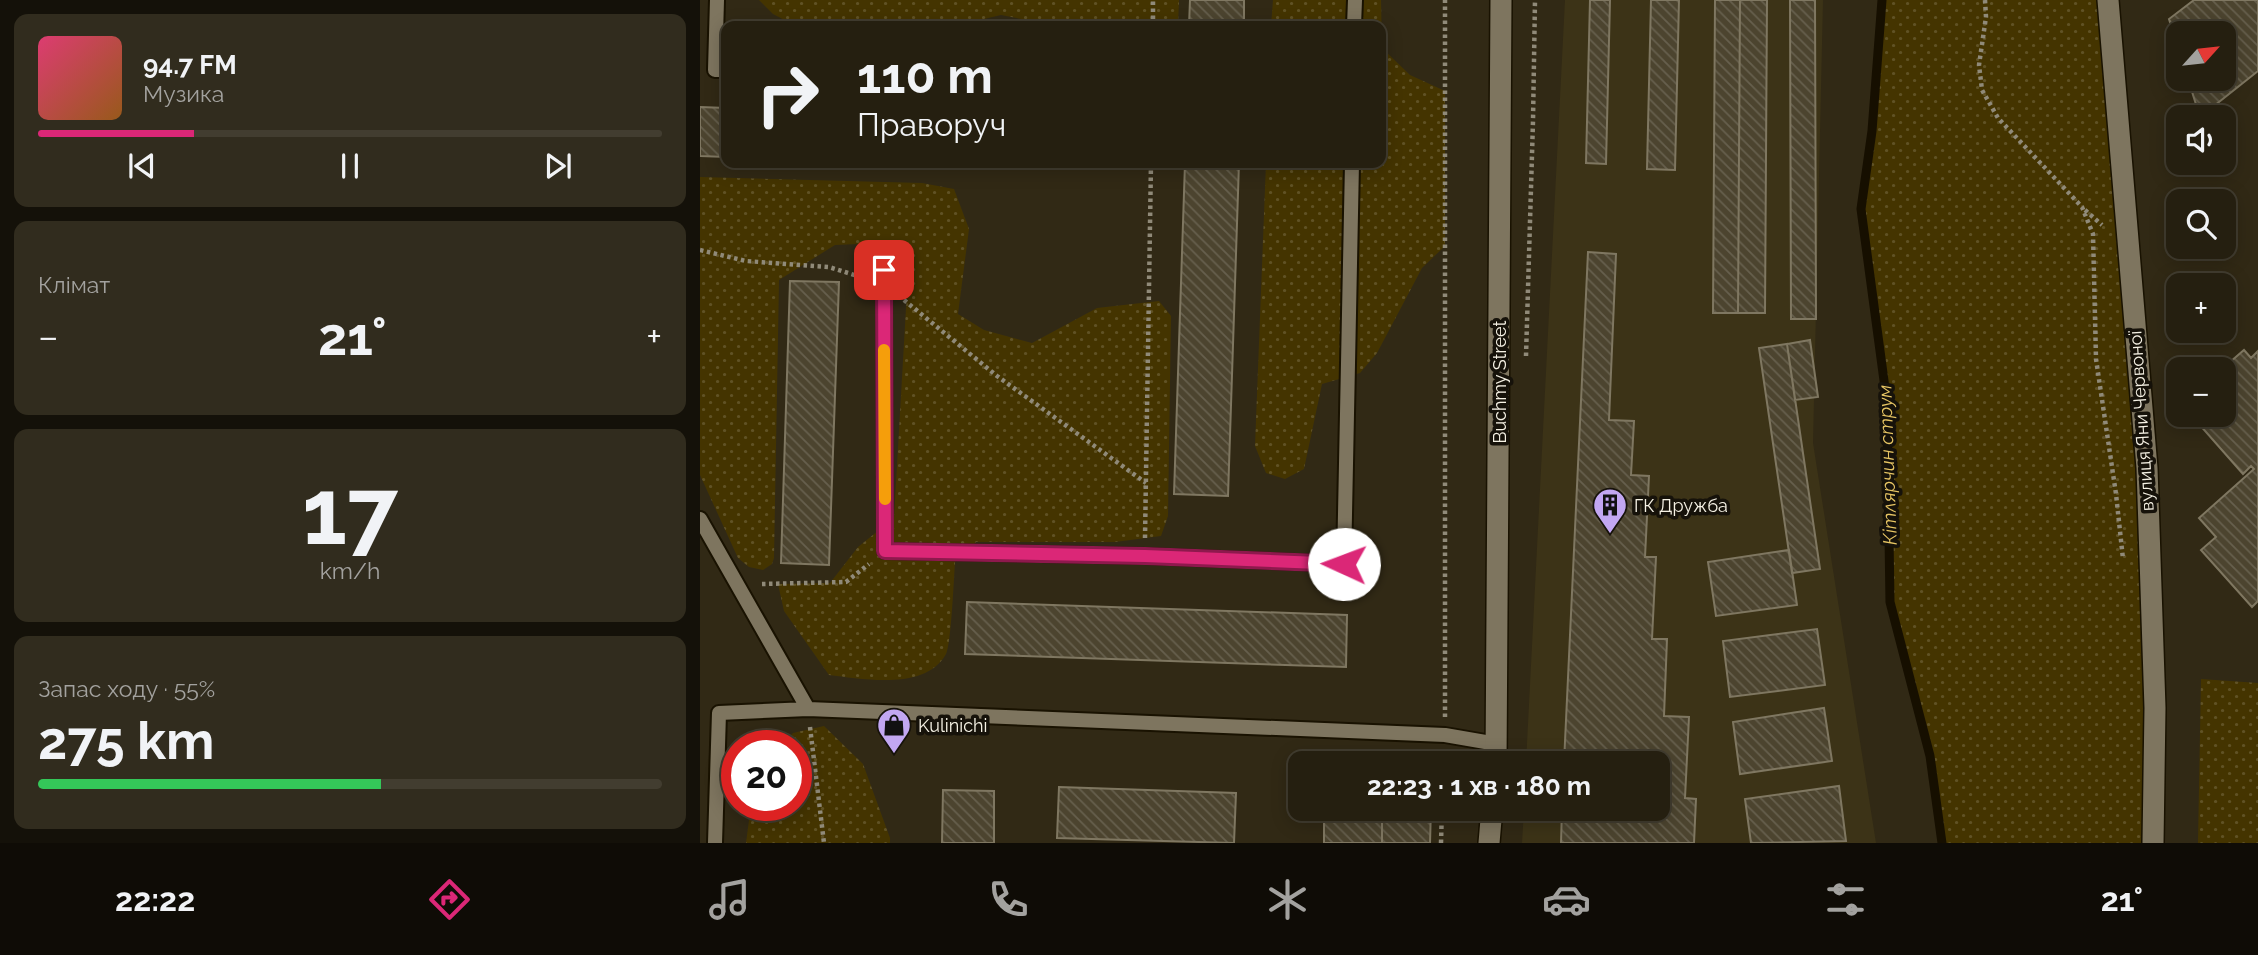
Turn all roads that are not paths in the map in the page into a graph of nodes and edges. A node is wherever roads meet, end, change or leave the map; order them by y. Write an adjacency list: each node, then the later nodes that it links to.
1 (717, 0): 6 (lane)
2 (1355, 0): 5 (lane)
3 (1501, 0): 13 (street, Buchmy Street)
4 (2108, 0): 17 (street, вулиця Яни Червоної)
5 (1354, 21)
6 (721, 70)
7 (1352, 168): 8 (lane)
8 (884, 277)
9 (700, 519): 10 (lane)
10 (706, 541): 11 (lane)
11 (808, 709): 12 (lane); 15 (lane)
12 (1490, 751)
13 (1496, 751)
14 (1491, 821): 16 (street)
15 (715, 843)
16 (1489, 843)
17 (2153, 843)

